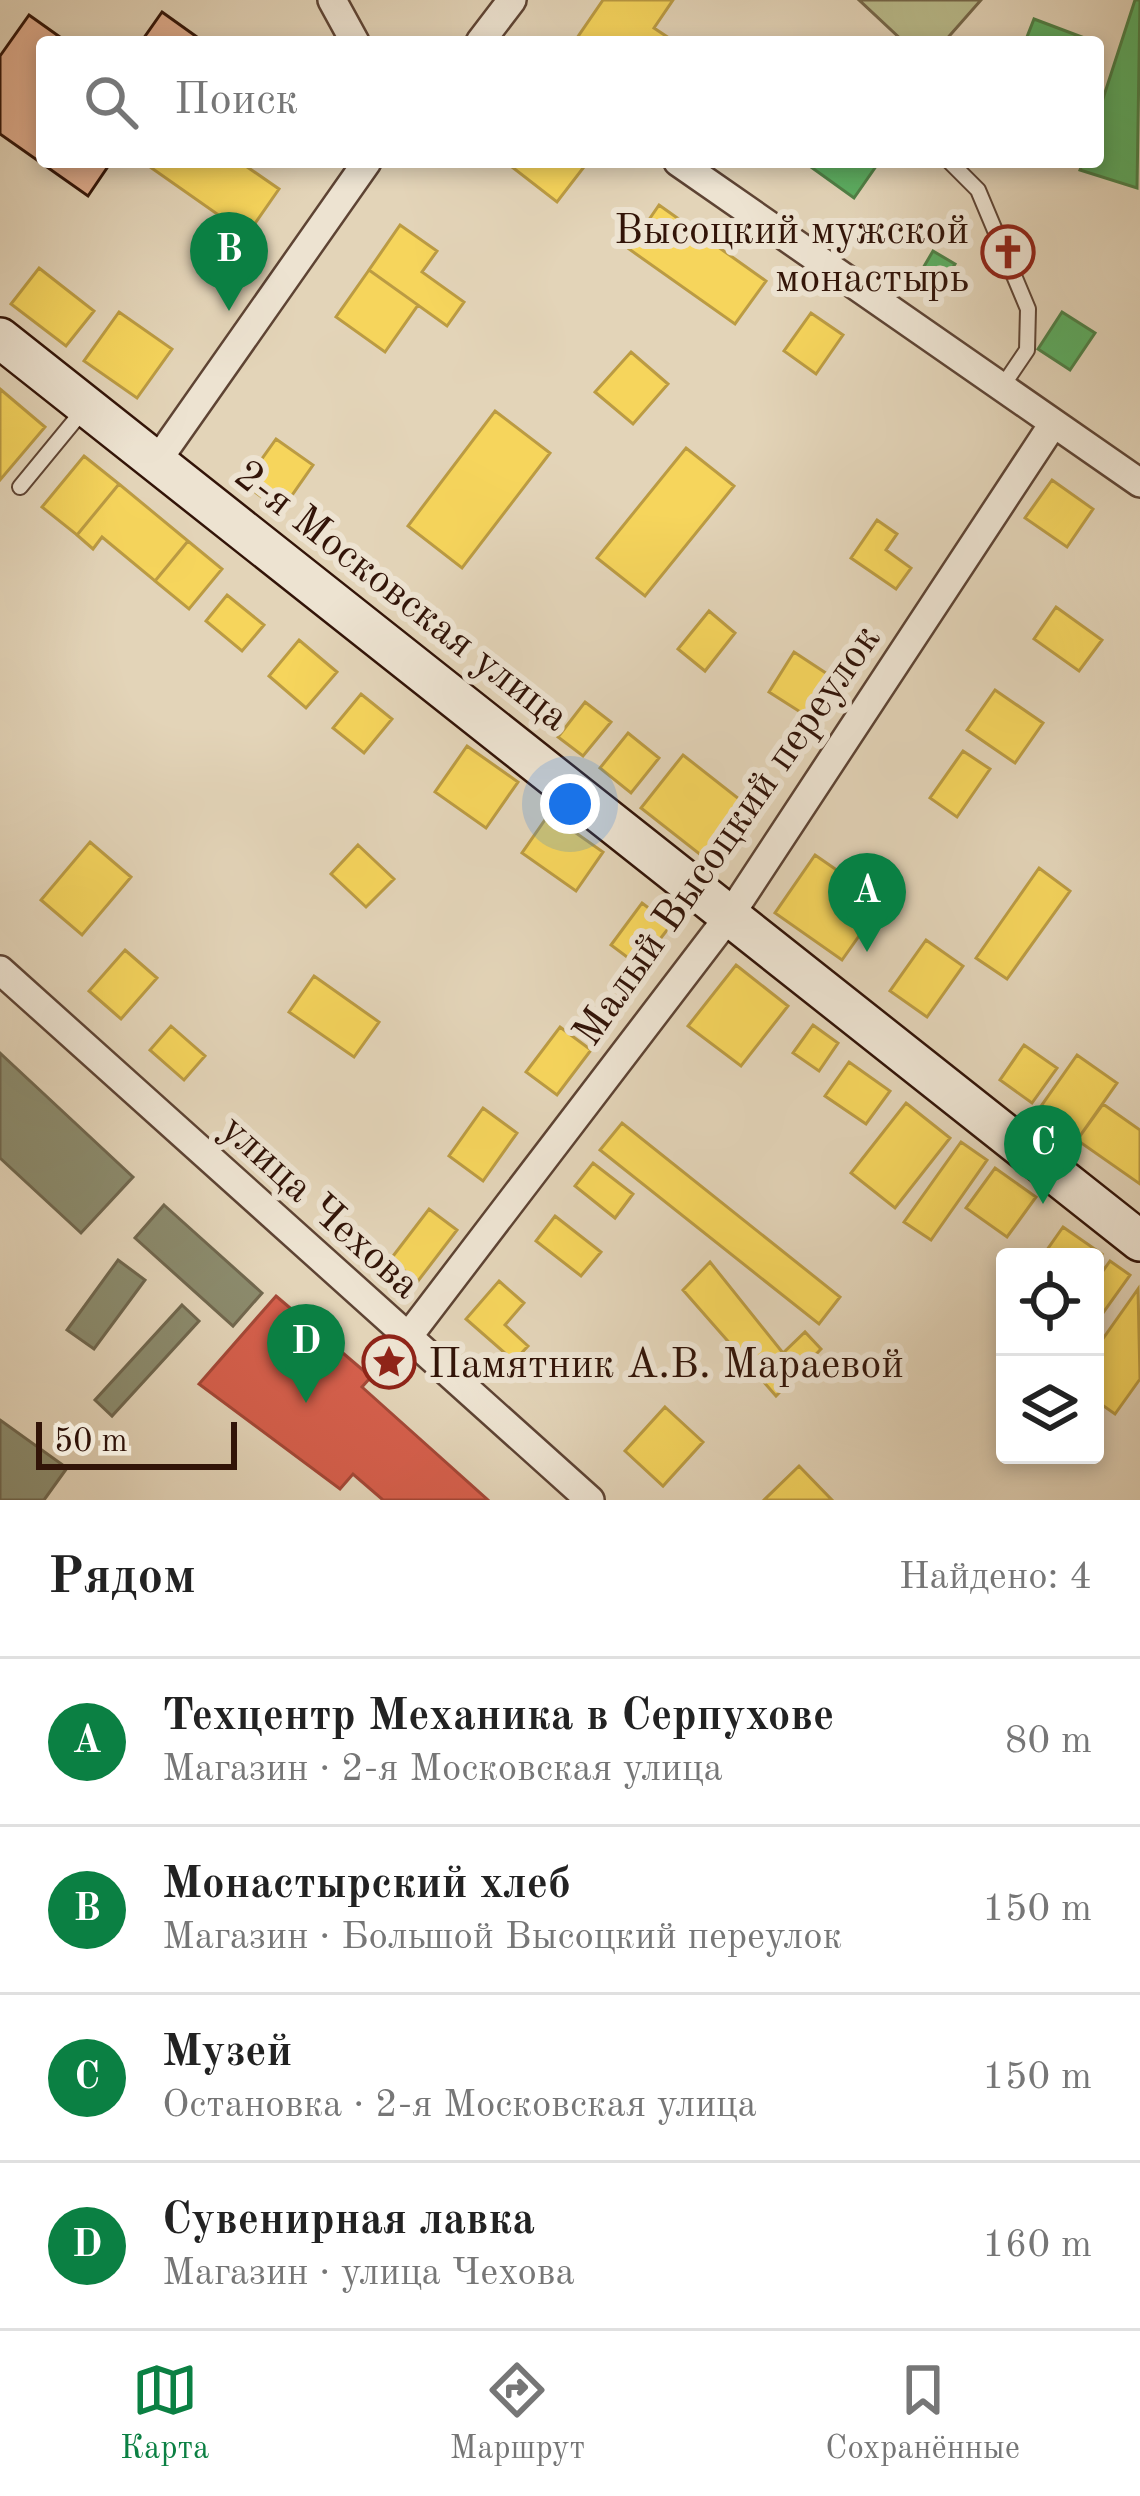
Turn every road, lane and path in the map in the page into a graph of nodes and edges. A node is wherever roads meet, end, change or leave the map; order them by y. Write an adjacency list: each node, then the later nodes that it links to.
1 (332, 0): 3 (street)
2 (512, 0): 4 (street)
3 (352, 36)
4 (494, 36)
5 (363, 168): 12 (street)
6 (687, 168): 9 (street)
7 (956, 168): 9 (lane)
8 (0, 338): 10 (street, 2-я Московская улица)
9 (1002, 387): 11 (street)
10 (88, 406): 12 (street, 2-я Московская улица); 14 (lane)
11 (1053, 424): 13 (street); 15 (street, Малый Высоцкий переулок)
12 (157, 461): 15 (street, 2-я Московская улица)
13 (1140, 483)
14 (20, 488)
15 (730, 915): 17 (street, 2-я Московская улица); 18 (street, Малый Высоцкий переулок)
16 (0, 970): 18 (street, улица Чехова)
17 (1140, 1241)
18 (407, 1338): 19 (street, улица Чехова)
19 (584, 1498)

